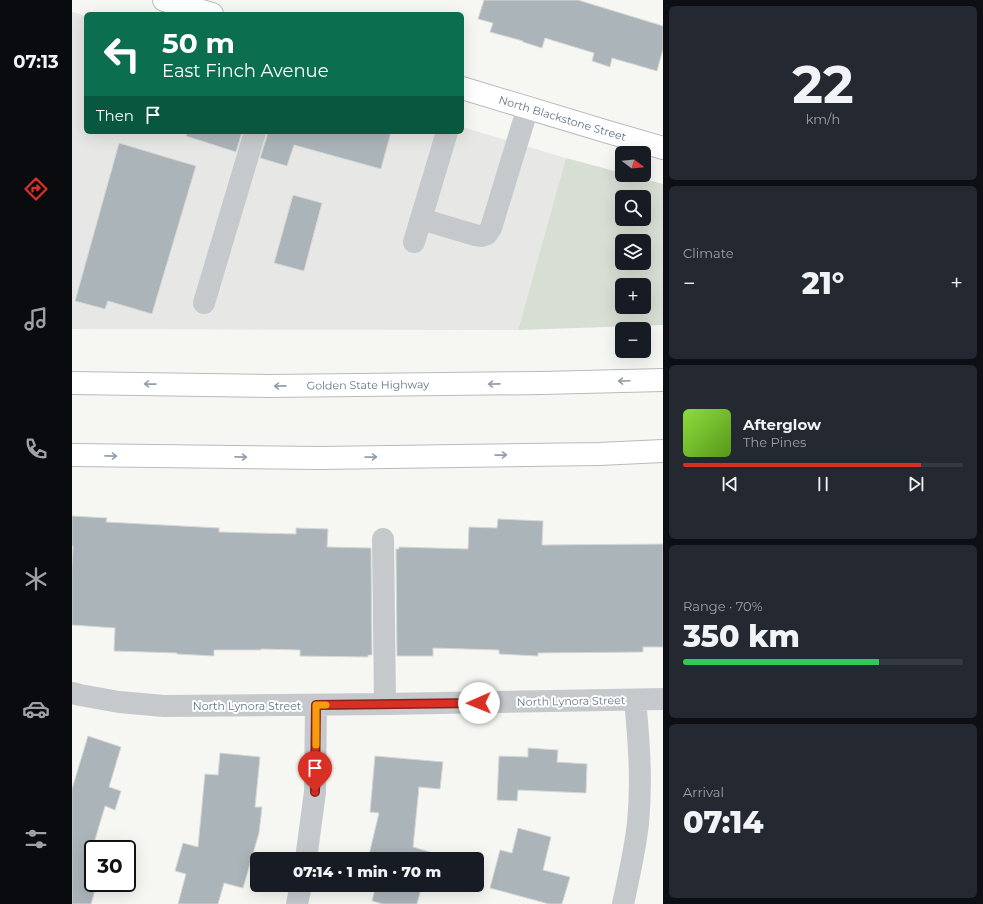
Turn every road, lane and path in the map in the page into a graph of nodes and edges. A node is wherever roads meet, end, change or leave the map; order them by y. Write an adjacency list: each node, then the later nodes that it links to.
1 (164, 0): 2 (main road)
2 (205, 12)
3 (464, 89): 4 (main road, North Blackstone Street)
4 (528, 107): 7 (main road, North Blackstone Street); 8 (street)
5 (254, 134): 10 (street)
6 (446, 134): 8 (street)
7 (662, 144)
8 (421, 219): 9 (street)
9 (414, 242)
10 (204, 303)
11 (663, 380): 12 (main road, Golden State Highway, one-way to 12)
12 (72, 383)
13 (663, 451): 14 (main road, one-way to 13)
14 (72, 455)
15 (383, 539): 19 (street)
16 (72, 693): 20 (street, North Lynora Street)
17 (663, 699): 18 (street, North Lynora Street)
18 (635, 700): 19 (street, North Lynora Street); 24 (street)
19 (385, 704): 20 (street, North Lynora Street)
20 (316, 705): 21 (street)
21 (307, 852)
22 (299, 892): 23 (street)
23 (296, 904)
24 (623, 904)

